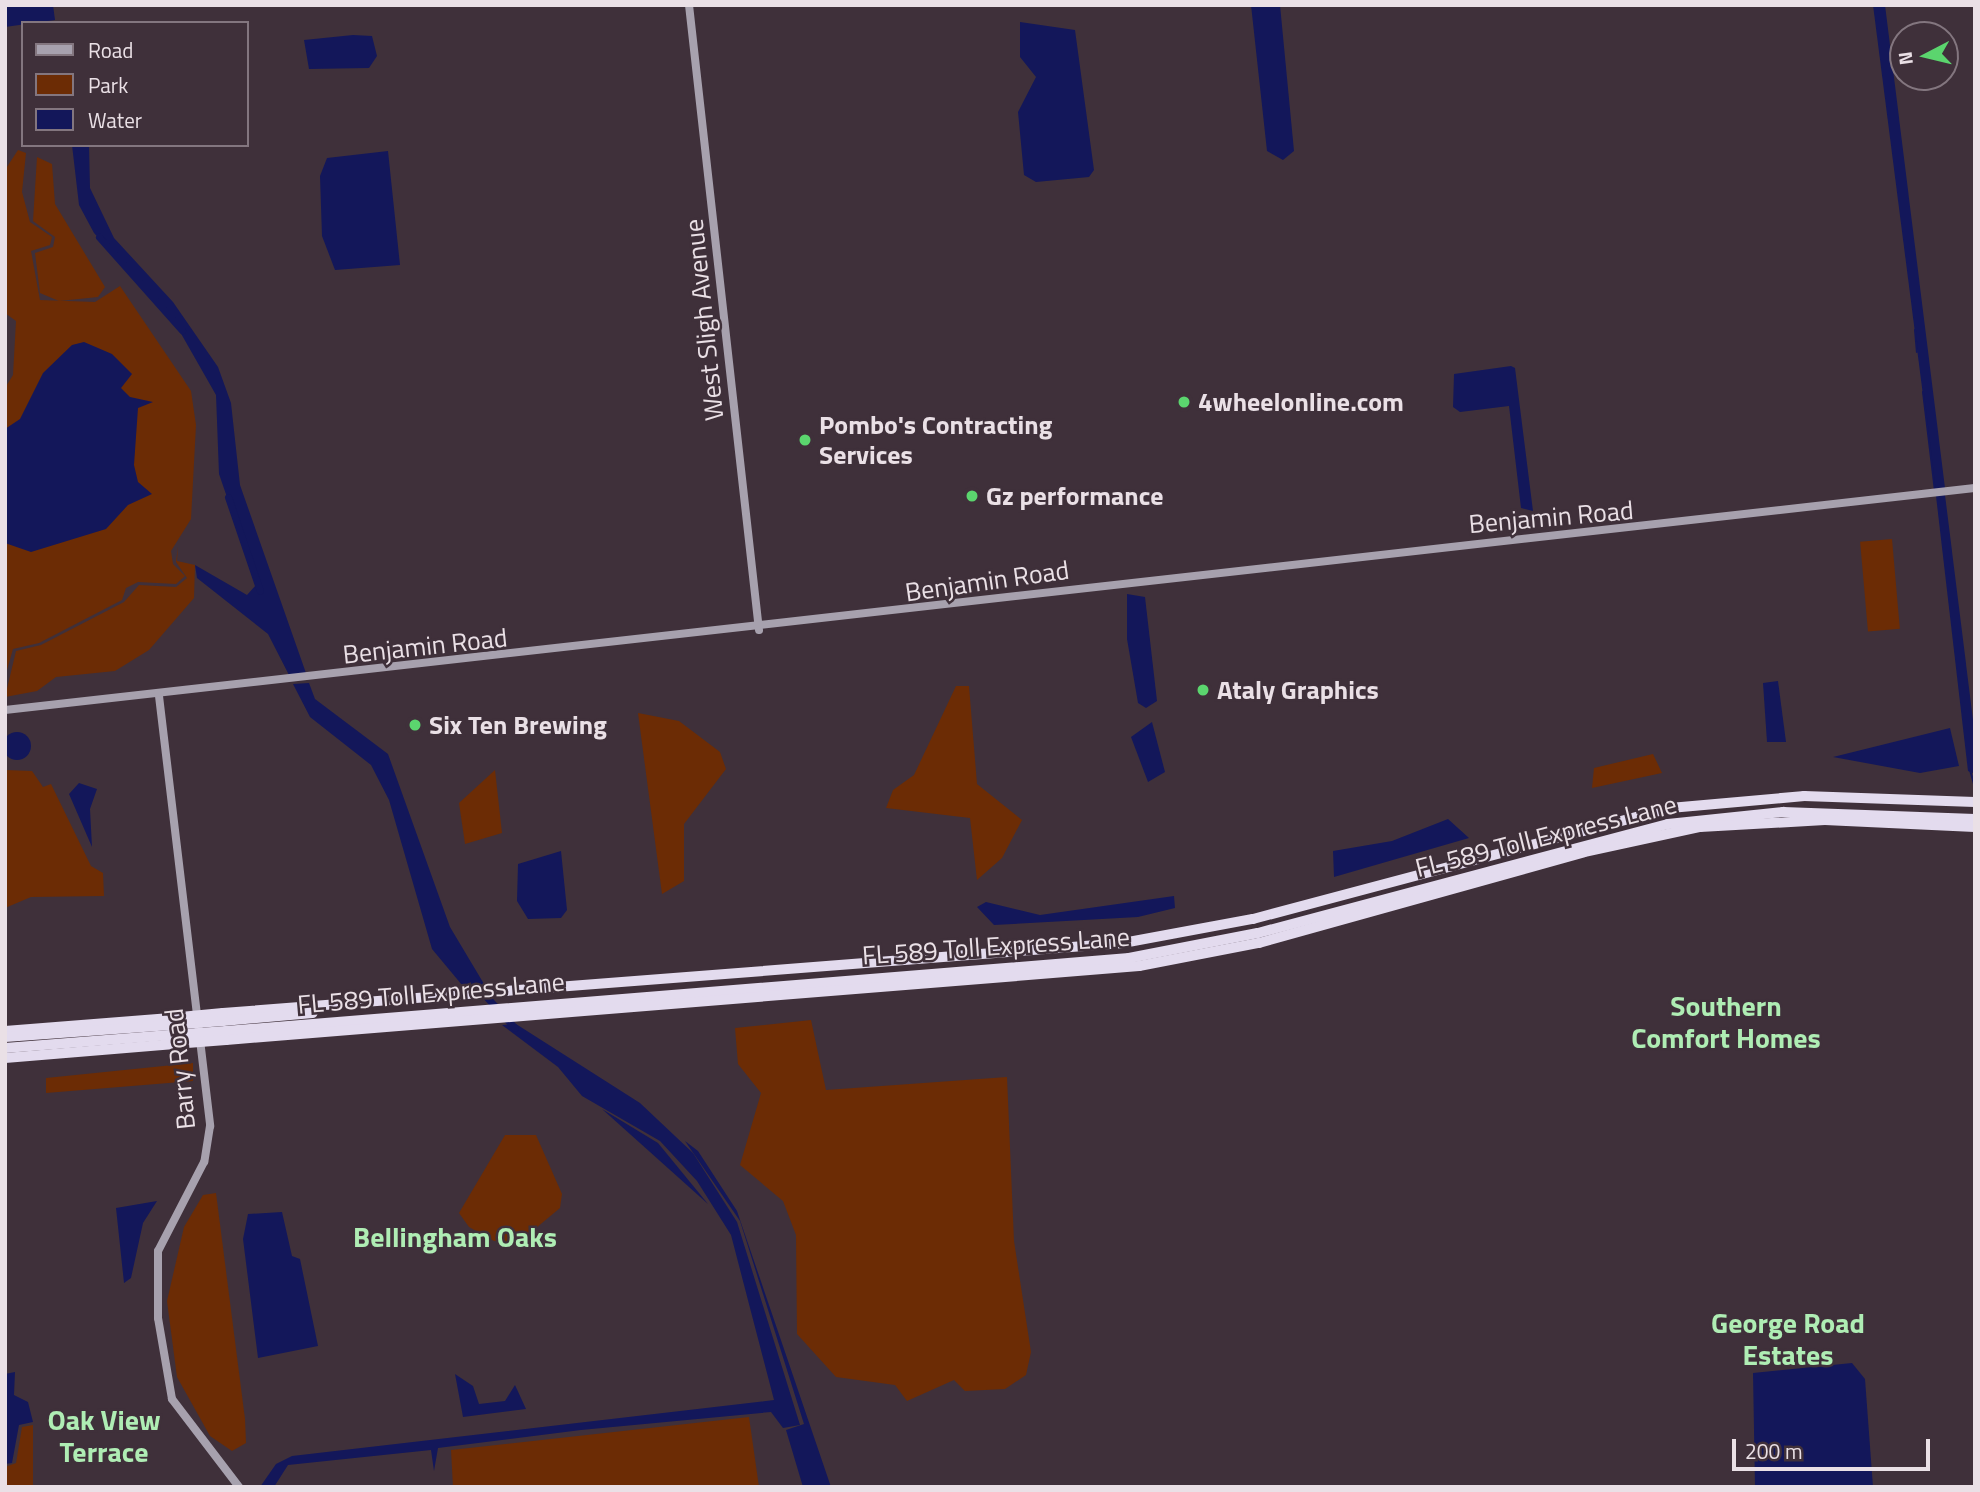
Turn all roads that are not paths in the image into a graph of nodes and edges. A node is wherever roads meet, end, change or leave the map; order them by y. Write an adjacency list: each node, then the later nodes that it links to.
1 (689, 5): 3 (street, West Sligh Avenue)
2 (1975, 488): 3 (street, Benjamin Road)
3 (759, 630): 4 (street, Benjamin Road)
4 (159, 696): 5 (street, Benjamin Road); 17 (street, Barry Road)
5 (5, 710)
6 (1975, 803): 11 (highway)
7 (1975, 819): 8 (highway)
8 (1962, 822): 9 (highway); 10 (highway)
9 (1975, 827)
10 (526, 1010): 11 (highway, FL 589 Toll Express Lane); 11 (highway)
11 (224, 1026): 12 (highway, bridge); 12 (highway, bridge)
12 (172, 1030): 13 (highway); 14 (highway); 15 (highway); 16 (highway)
13 (5, 1031)
14 (5, 1037)
15 (5, 1048)
16 (5, 1058)
17 (239, 1487)

